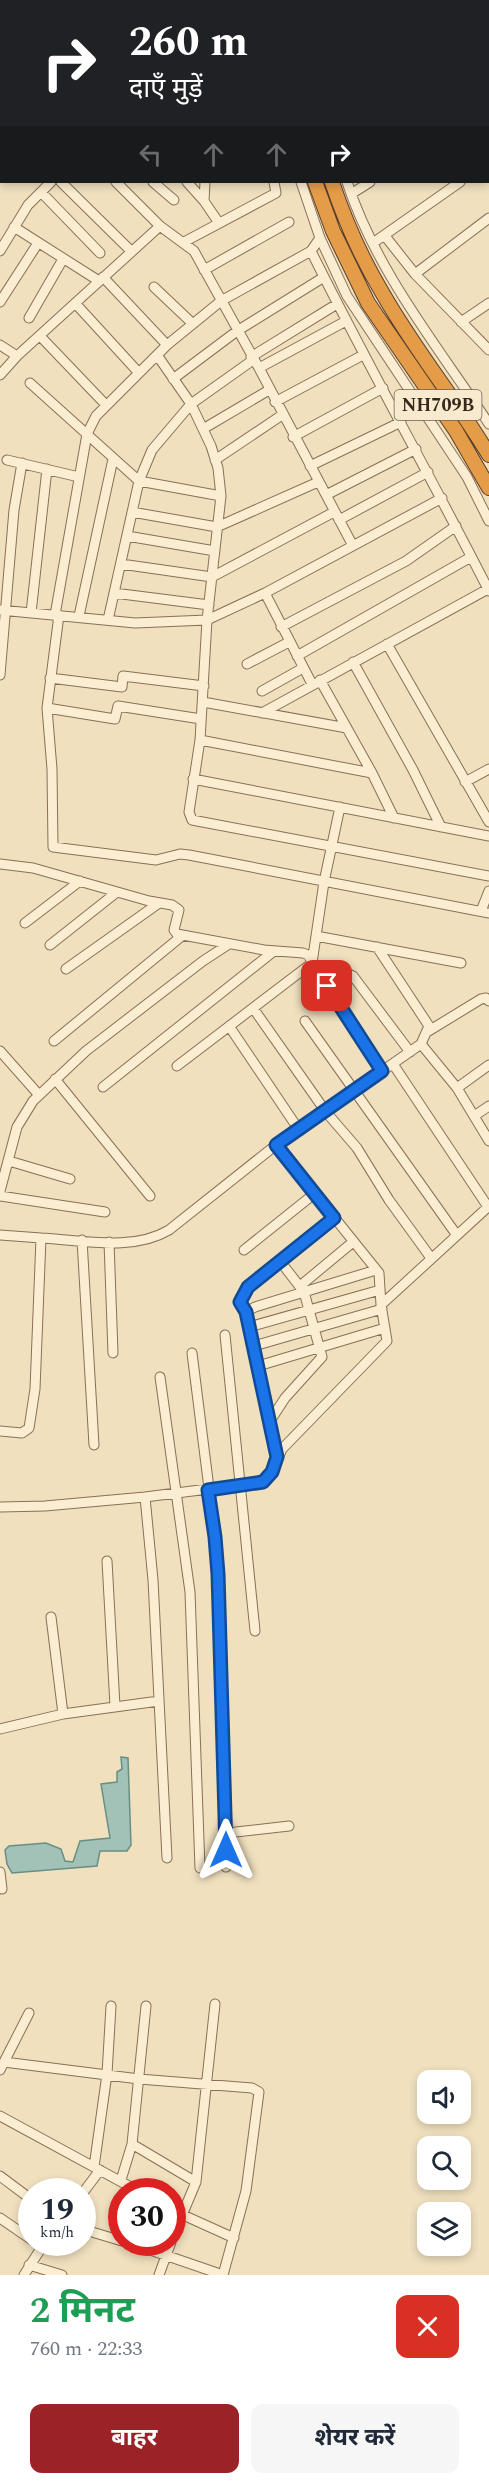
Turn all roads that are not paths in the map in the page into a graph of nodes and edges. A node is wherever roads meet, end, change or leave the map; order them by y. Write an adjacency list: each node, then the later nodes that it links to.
1 (50, 183): 14 (street)
2 (63, 183): 29 (street)
3 (117, 183): 21 (street)
4 (154, 183): 16 (street)
5 (188, 183): 17 (street)
6 (205, 183): 17 (street)
7 (274, 183): 20 (street)
8 (301, 183): 24 (street)
9 (315, 183): 83 (highway, NH709B)
10 (332, 183): 72 (highway, NH709B)
11 (347, 183): 15 (street)
12 (368, 183): 15 (street)
13 (459, 183): 23 (street)
14 (41, 192): 22 (street); 31 (street)
15 (351, 194): 27 (street)
16 (174, 200)
17 (204, 201): 20 (street)
18 (489, 218): 34 (street)
19 (289, 222): 33 (street)
20 (219, 223): 25 (street)
21 (160, 226): 25 (street); 29 (street)
22 (14, 228): 26 (street); 28 (street)
23 (386, 236): 27 (street); 34 (street)
24 (320, 238): 30 (street); 89 (street)
25 (184, 242): 33 (street)
26 (38, 243): 32 (street); 39 (street)
27 (374, 243): 67 (street)
28 (0, 251)
29 (132, 251): 36 (street)
30 (311, 251): 35 (street); 38 (street)
31 (100, 253)
32 (63, 259): 36 (street); 43 (street)
33 (204, 270): 38 (street)
34 (414, 274): 45 (street)
35 (324, 277): 42 (street); 47 (street)
36 (101, 279): 40 (street); 50 (street)
37 (154, 287): 46 (street)
38 (221, 301): 46 (street); 47 (street)
39 (0, 302)
40 (75, 303): 48 (street); 56 (street)
41 (489, 303): 45 (street)
42 (337, 304): 44 (street); 55 (street)
43 (29, 318)
44 (346, 321): 53 (street); 55 (street)
45 (461, 322): 51 (street)
46 (193, 324): 50 (street)
47 (237, 330): 55 (street); 58 (street)
48 (40, 336): 54 (street); 64 (street)
49 (0, 345): 54 (street)
50 (167, 345): 52 (street)
51 (489, 351)
52 (157, 355): 56 (street); 58 (street)
53 (363, 355): 60 (street); 62 (street)
54 (17, 356): 57 (street)
55 (254, 361): 61 (street); 63 (street)
56 (139, 373): 64 (street)
57 (0, 375)
58 (173, 379): 63 (street)
59 (30, 383): 69 (street)
60 (383, 388): 66 (street); 70 (street)
61 (269, 390): 62 (street); 68 (street)
62 (275, 402): 65 (street)
63 (191, 404): 68 (street); 81 (street)
64 (106, 405): 69 (street)
65 (282, 414): 70 (street); 75 (street)
66 (401, 422): 71 (street); 77 (street)
67 (489, 424)
68 (203, 429): 75 (street)
69 (87, 434): 73 (street); 80 (street)
70 (293, 437): 77 (street)
71 (416, 449): 79 (street); 84 (street)
72 (489, 455)
73 (113, 459): 81 (street); 105 (street)
74 (6, 460): 76 (street)
75 (215, 460): 85 (street)
76 (21, 463): 78 (street); 102 (street)
77 (310, 466): 82 (street)
78 (47, 469): 80 (street); 103 (street)
79 (428, 472): 86 (street); 88 (street)
80 (79, 477): 104 (street)
81 (139, 482): 85 (street); 87 (street)
82 (318, 482): 84 (street); 91 (street)
83 (489, 488)
84 (326, 495): 88 (street)
85 (221, 496): 91 (street)
86 (442, 498): 90 (street); 93 (street)
87 (132, 512): 91 (street); 92 (street)
88 (337, 516): 93 (street); 97 (street)
89 (489, 521)
90 (456, 526): 95 (street); 108 (street)
91 (218, 527): 94 (street)
92 (127, 536): 94 (street); 96 (street)
93 (352, 544): 100 (street)
94 (215, 550): 97 (street)
95 (471, 557): 98 (street); 111 (street)
96 (121, 564): 97 (street); 99 (street)
97 (212, 577): 101 (street)
98 (488, 590): 110 (street)
99 (114, 593): 101 (street); 106 (street)
100 (265, 593): 107 (street); 108 (street)
101 (209, 605): 107 (street)
102 (3, 611): 103 (street); 115 (street)
103 (31, 613): 104 (street)
104 (57, 615): 105 (street); 116 (street)
105 (79, 616): 106 (street)
106 (108, 620): 107 (street)
107 (207, 620): 118 (street)
108 (281, 627): 109 (street)
109 (289, 642): 111 (street); 113 (street)
110 (387, 644): 112 (street); 129 (street)
111 (297, 656): 114 (street)
112 (353, 662): 117 (street); 133 (street)
113 (247, 664)
114 (303, 668): 117 (street); 119 (street)
115 (0, 675)
116 (50, 678): 118 (street); 121 (street)
117 (316, 682): 122 (street); 124 (street)
118 (204, 687): 120 (street)
119 (262, 692)
120 (203, 702): 122 (street); 123 (street)
121 (47, 708): 123 (street); 139 (street)
122 (262, 713): 124 (street)
123 (201, 719): 125 (street)
124 (347, 728): 127 (street)
125 (200, 740): 127 (street); 128 (street)
126 (489, 769): 129 (street)
127 (372, 773): 131 (street)
128 (193, 779): 130 (street); 135 (street)
129 (465, 782): 132 (street)
130 (340, 807): 131 (street); 135 (street)
131 (394, 818): 133 (street)
132 (489, 822)
133 (441, 827): 134 (street)
134 (489, 836)
135 (333, 845): 137 (street); 139 (street)
136 (0, 864): 138 (street)
137 (489, 876)
138 (80, 881): 141 (street); 144 (street)
139 (324, 882): 143 (street); 146 (street)
140 (489, 891): 143 (street)
141 (117, 892): 142 (street); 148 (street)
142 (159, 903): 145 (street); 153 (street)
143 (485, 912)
144 (25, 923)
145 (183, 935): 147 (street); 159 (street)
146 (316, 936): 149 (street); 152 (street)
147 (229, 944): 150 (street); 167 (street)
148 (50, 945)
149 (377, 947): 151 (street); 158 (street)
150 (274, 951): 152 (street); 168 (street)
151 (461, 963)
152 (314, 966): 155 (street); 162 (street); 166 (street)
153 (66, 969)
154 (489, 1001): 158 (street)
155 (253, 1008): 157 (street); 173 (street)
156 (305, 1021): 170 (street)
157 (229, 1026): 165 (street); 175 (street)
158 (427, 1032): 160 (street)
159 (54, 1041)
160 (421, 1044): 162 (street); 169 (street)
161 (0, 1051): 171 (street)
162 (410, 1052): 163 (street)
163 (393, 1064): 166 (street); 184 (street)
164 (489, 1065): 169 (street)
165 (177, 1066)
166 (382, 1071): 170 (street)
167 (55, 1079): 171 (street); 183 (street)
168 (103, 1087)
169 (457, 1088): 174 (street)
170 (353, 1090): 173 (street); 187 (street)
171 (39, 1095): 178 (street)
172 (489, 1106): 174 (street)
173 (327, 1112): 175 (street); 194 (street)
174 (474, 1116): 176 (street)
175 (299, 1130): 177 (street)
176 (488, 1139)
177 (276, 1145): 181 (street); 191 (street)
178 (9, 1161): 179 (street); 180 (street)
179 (70, 1179)
180 (0, 1191)
181 (314, 1194): 186 (street); 193 (street)
182 (0, 1196): 185 (street)
183 (150, 1196)
184 (489, 1207): 187 (street)
185 (105, 1212)
186 (334, 1218): 192 (street); 195 (street)
187 (456, 1234): 194 (street)
188 (0, 1235): 189 (street)
189 (41, 1238): 190 (street); 213 (street)
190 (82, 1240): 191 (street); 214 (street)
191 (109, 1242): 208 (street)
192 (353, 1242): 196 (street); 197 (street)
193 (244, 1250)
194 (431, 1258): 199 (street)
195 (280, 1261): 197 (street); 201 (street)
196 (376, 1270): 197 (street); 198 (street)
197 (302, 1289): 200 (street); 201 (street)
198 (380, 1290): 199 (street); 200 (street)
199 (382, 1307): 203 (street); 204 (street)
200 (309, 1311): 202 (street); 204 (street)
201 (246, 1312): 202 (street)
202 (249, 1327): 206 (street)
203 (385, 1328): 207 (street); 215 (street)
204 (314, 1329): 206 (street); 207 (street)
205 (225, 1335): 216 (street)
206 (254, 1346): 210 (street)
207 (320, 1347): 210 (street); 212 (street)
208 (113, 1353)
209 (192, 1353): 217 (street)
210 (258, 1366): 212 (street)
211 (160, 1377): 218 (street)
212 (270, 1421): 215 (street)
213 (0, 1431)
214 (94, 1445)
215 (277, 1457): 216 (street)
216 (240, 1486): 217 (street); 223 (street)
217 (208, 1490): 218 (street); 229 (street)
218 (178, 1494): 219 (street); 232 (street)
219 (145, 1497): 220 (street); 224 (street)
220 (0, 1507)
221 (107, 1561): 225 (street)
222 (51, 1617): 226 (street)
223 (255, 1631)
224 (159, 1701): 225 (street); 230 (street)
225 (115, 1706): 226 (street)
226 (63, 1714): 227 (street)
227 (0, 1729)
228 (289, 1826): 229 (street)
229 (226, 1833): 231 (street)
230 (167, 1858)
231 (226, 1867)
232 (200, 1868)
233 (0, 1872): 234 (street)
234 (2, 1889)
235 (214, 2004): 242 (street)
236 (111, 2006): 240 (street)
237 (146, 2006): 241 (street)
238 (29, 2013): 239 (street)
239 (2, 2066): 240 (street)
240 (107, 2074): 241 (street); 245 (street)
241 (139, 2079): 242 (street); 244 (street)
242 (206, 2084): 250 (street); 256 (street)
243 (0, 2116): 245 (street)
244 (132, 2144): 249 (street); 250 (street)
245 (97, 2169): 247 (street); 248 (street)
246 (0, 2176): 251 (street)
247 (92, 2178)
248 (117, 2178)
249 (122, 2178)
250 (196, 2182): 252 (street)
251 (18, 2190)
252 (186, 2206)
253 (186, 2217): 256 (street)
254 (0, 2218): 255 (street)
255 (18, 2230)
256 (234, 2238): 264 (street)
257 (33, 2256): 260 (street)
258 (165, 2256): 263 (street)
259 (171, 2256): 264 (street)
260 (29, 2265): 261 (street); 262 (street)
261 (24, 2275)
262 (62, 2275)
263 (159, 2275)
264 (223, 2275)

